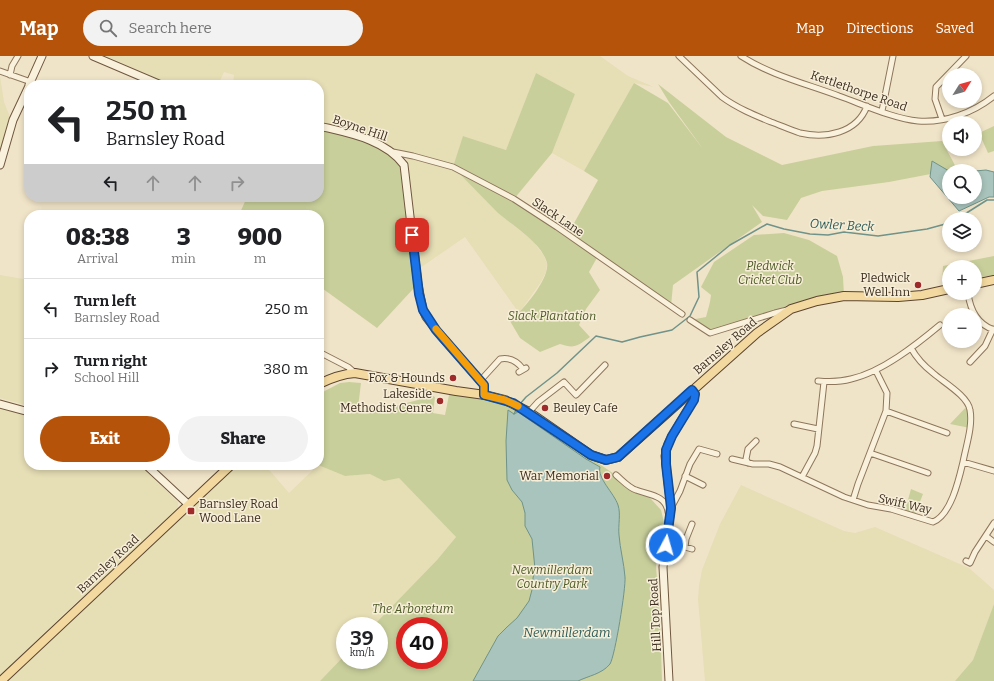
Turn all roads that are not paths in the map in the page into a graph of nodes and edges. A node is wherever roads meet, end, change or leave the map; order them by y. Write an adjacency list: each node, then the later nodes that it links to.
1 (18, 56): 9 (street)
2 (42, 56): 10 (street)
3 (93, 56): 11 (street)
4 (679, 56): 15 (street)
5 (740, 56): 15 (street, Kettlethorpe Road)
6 (893, 56): 16 (street)
7 (966, 56): 18 (street)
8 (0, 71): 9 (street)
9 (10, 74): 12 (street)
10 (32, 80)
11 (149, 80)
12 (24, 81)
13 (994, 96): 17 (street, Kettlethorpe Road)
14 (24, 97): 22 (street)
15 (867, 106): 16 (street, Kettlethorpe Road)
16 (882, 111): 18 (street, Kettlethorpe Road)
17 (957, 116)
18 (942, 119)
19 (324, 127): 20 (street, Boyne Hill)
20 (393, 152): 21 (street, Slack Lane); 23 (street)
21 (413, 156): 23 (street); 29 (street, Slack Lane)
22 (0, 165)
23 (404, 165): 41 (street)
24 (994, 280): 25 (main road)
25 (982, 283)
26 (942, 291): 28 (main road, Barnsley Road)
27 (970, 300): 32 (street)
28 (791, 309): 30 (street); 44 (main road, Barnsley Road)
29 (682, 314)
30 (690, 320)
31 (940, 325): 33 (street)
32 (993, 329): 35 (street)
33 (911, 348): 38 (street); 59 (street)
34 (324, 355): 39 (street)
35 (970, 362)
36 (604, 365): 49 (street)
37 (522, 370): 41 (street)
38 (876, 371): 43 (street); 48 (street)
39 (355, 373): 40 (main road, Barnsley Road); 45 (main road, Barnsley Road)
40 (324, 381)
41 (480, 381): 45 (street)
42 (818, 381): 43 (street)
43 (824, 382): 51 (street)
44 (692, 390): 49 (main road, Barnsley Road); 73 (street, Hill Top Road)
45 (484, 395): 49 (main road, Barnsley Road)
46 (0, 404): 47 (street)
47 (24, 411)
48 (886, 411): 52 (street); 56 (street)
49 (529, 412)
50 (797, 427): 51 (street)
51 (818, 429): 69 (street)
52 (940, 430): 53 (street); 54 (street)
53 (947, 433)
54 (937, 437)
55 (756, 441): 60 (street)
56 (870, 453): 64 (street); 71 (street)
57 (717, 454): 68 (street)
58 (732, 459): 60 (street, Swift Way)
59 (963, 462): 65 (street); 71 (street, Swift Way)
60 (748, 463): 61 (street, Swift Way)
61 (780, 467): 66 (street); 69 (street, Swift Way)
62 (151, 470): 72 (street)
63 (226, 470): 72 (main road, Barnsley Road)
64 (925, 471)
65 (994, 471)
66 (777, 473)
67 (616, 475): 74 (street)
68 (685, 476): 70 (street); 73 (street)
69 (802, 477): 71 (street, Swift Way)
70 (703, 485)
71 (852, 500)
72 (189, 505): 83 (main road, Barnsley Road)
73 (671, 508): 74 (street, Hill Top Road)
74 (669, 519): 77 (street, Hill Top Road)
75 (994, 523): 78 (street)
76 (692, 524): 79 (street)
77 (667, 534): 79 (street); 84 (street, Hill Top Road)
78 (986, 536): 80 (street); 82 (street)
79 (686, 539): 81 (street)
80 (994, 542)
81 (692, 549)
82 (969, 563)
83 (1, 681)
84 (669, 681)

